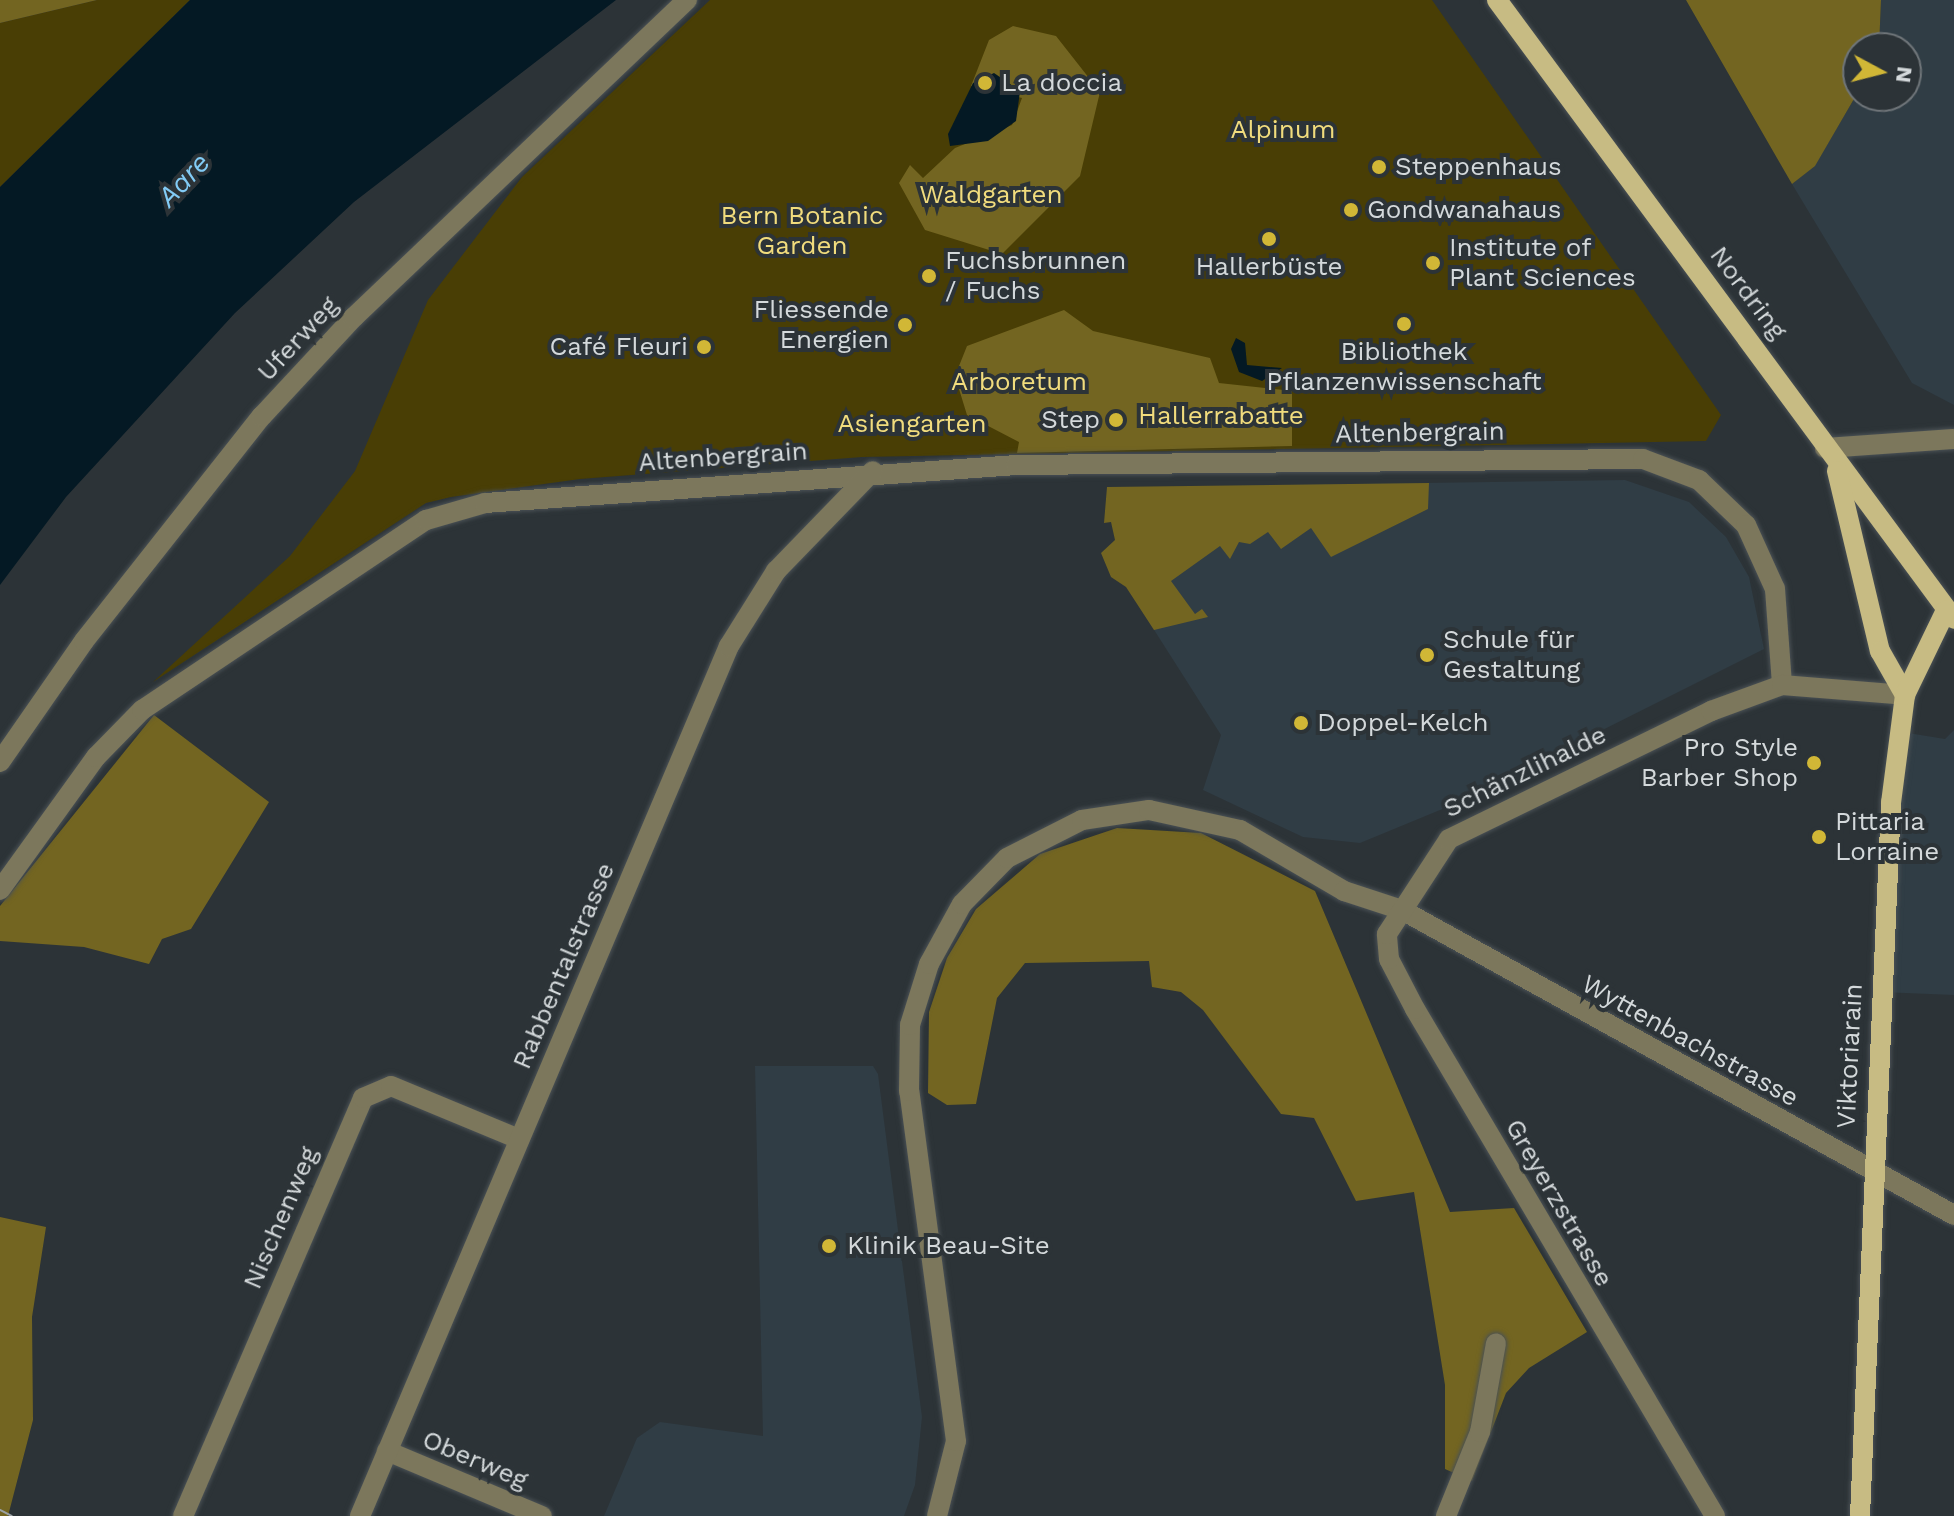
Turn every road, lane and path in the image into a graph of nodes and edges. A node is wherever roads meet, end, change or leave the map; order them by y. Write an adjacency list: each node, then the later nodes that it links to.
1 (687, 0): 9 (street, Uferweg)
2 (1497, 0): 4 (main road, Nordring)
3 (1954, 439): 4 (street)
4 (1830, 456): 6 (main road, Nordring); 8 (main road)
5 (873, 471): 7 (street, Altenbergrain); 10 (street, Altenbergrain); 12 (street, Rabbentalstrasse)
6 (1951, 608): 8 (main road, Viktoriarain)
7 (1782, 685): 8 (street, Schänzlihalde); 11 (street, Schänzlihalde)
8 (1905, 695): 13 (main road, Viktoriarain)
9 (0, 762)
10 (0, 890)
11 (1402, 910): 13 (street, Wyttenbachstrasse); 20 (street); 22 (street, Greyerzstrasse)
12 (519, 1139): 16 (street, Rabbentalstrasse); 17 (street, Nischenweg)
13 (1870, 1171): 14 (street, Wyttenbachstrasse); 23 (main road, Viktoriarain)
14 (1954, 1215)
15 (1496, 1343): 21 (street)
16 (387, 1451): 18 (street, Rabbentalstrasse); 19 (street, Oberweg)
17 (183, 1516)
18 (360, 1516)
19 (542, 1516)
20 (937, 1516)
21 (1446, 1516)
22 (1715, 1516)
23 (1860, 1516)

